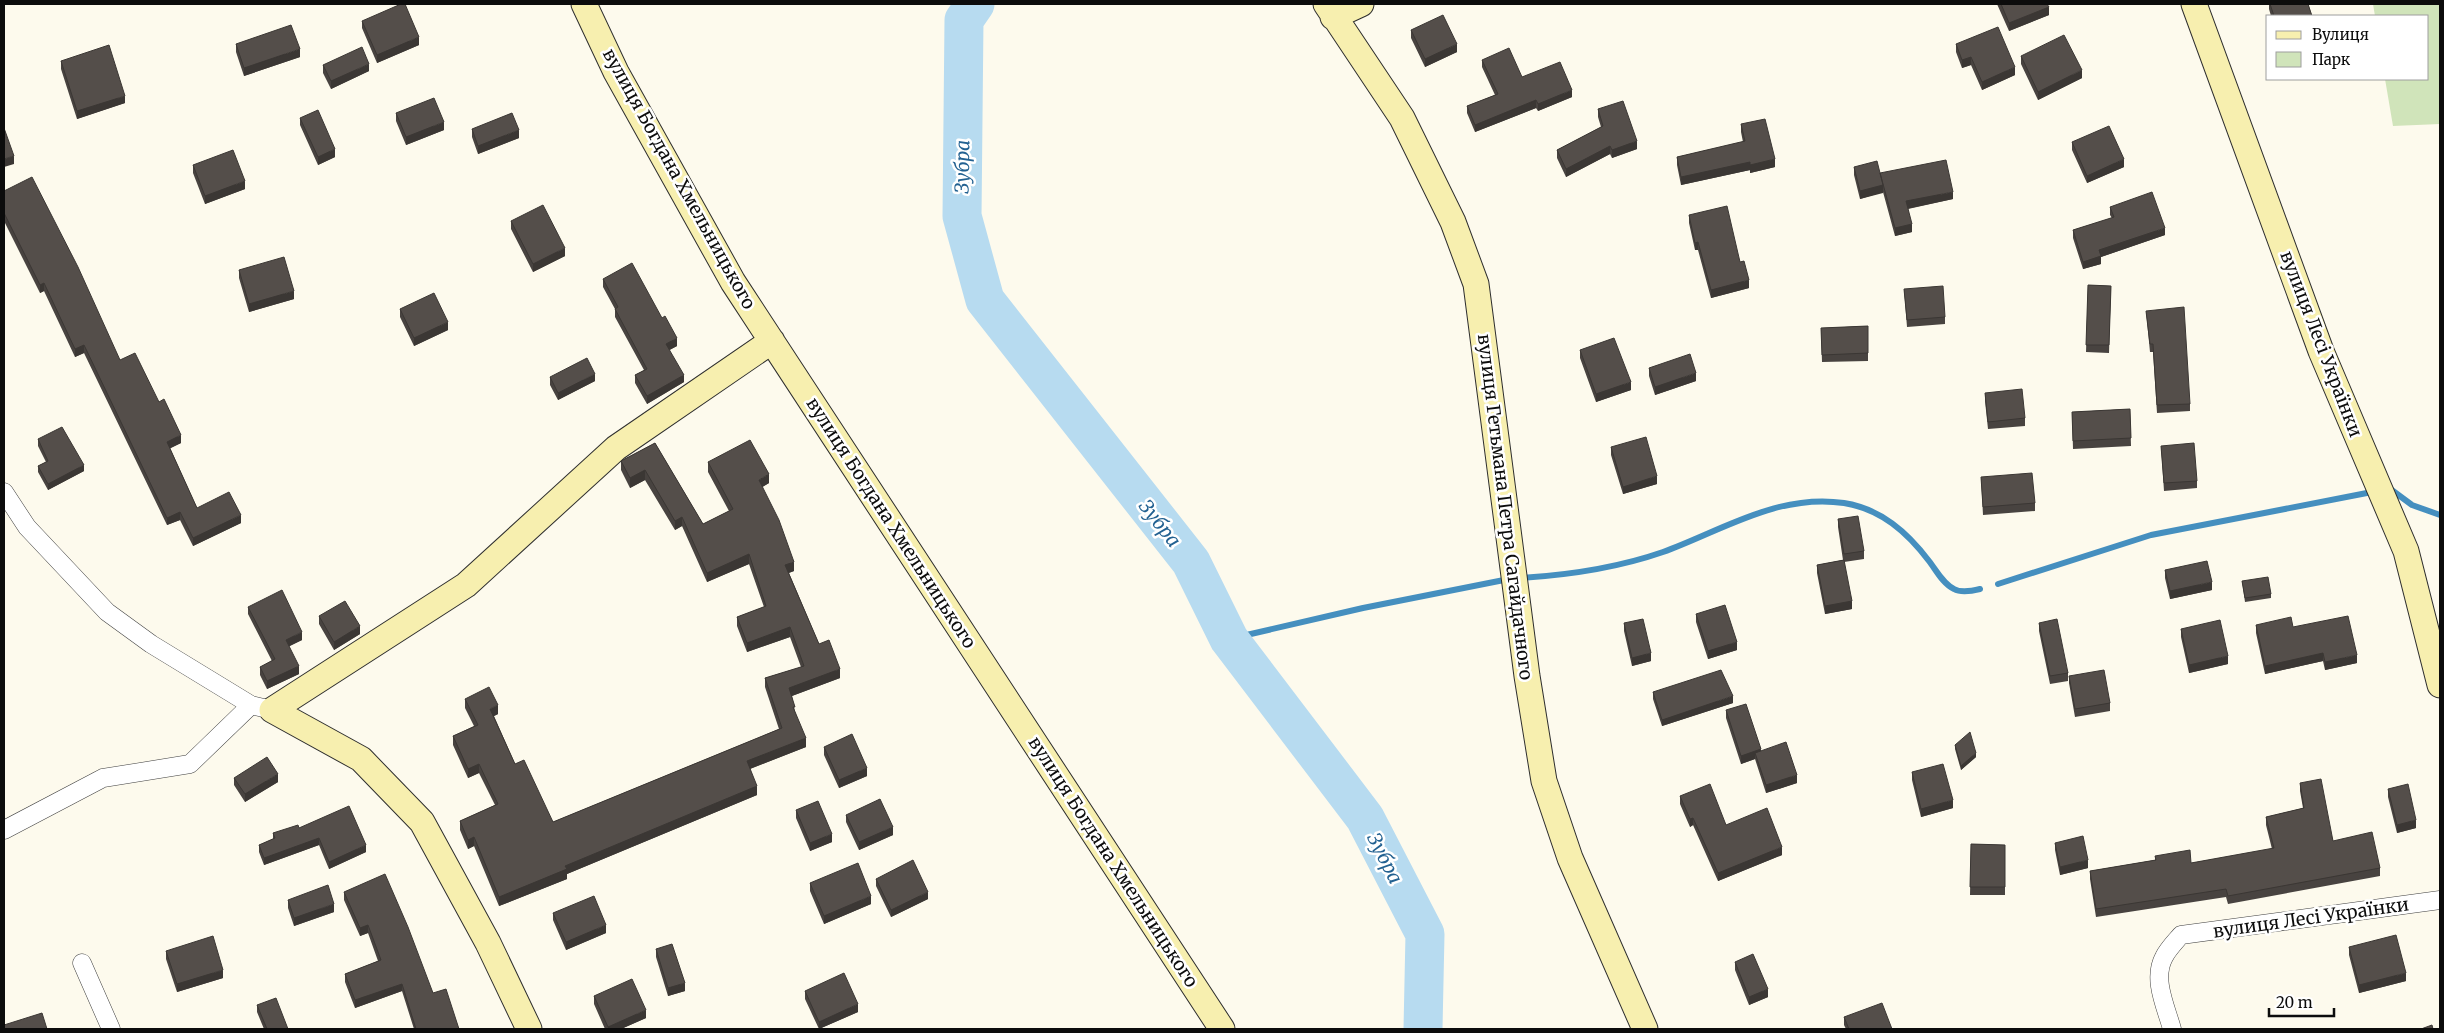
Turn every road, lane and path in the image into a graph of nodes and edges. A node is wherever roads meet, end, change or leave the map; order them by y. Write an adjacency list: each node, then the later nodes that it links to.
1 (584, 4): 5 (street, вулиця Богдана Хмельницького)
2 (1360, 4): 4 (street)
3 (2194, 4): 7 (street, вулиця Лесі Українки)
4 (1330, 10): 15 (street, вулиця Гетьмана Петра Сагайдачного)
5 (772, 341): 8 (street); 14 (street, вулиця Богдана Хмельницького)
6 (4, 492): 8 (street)
7 (2440, 685)
8 (262, 708): 9 (street); 13 (street)
9 (4, 830)
10 (2440, 900): 16 (street, вулиця Лесі Українки)
11 (82, 963): 12 (street)
12 (112, 1029)
13 (529, 1029)
14 (1222, 1029)
15 (1645, 1029)
16 (2172, 1029)

